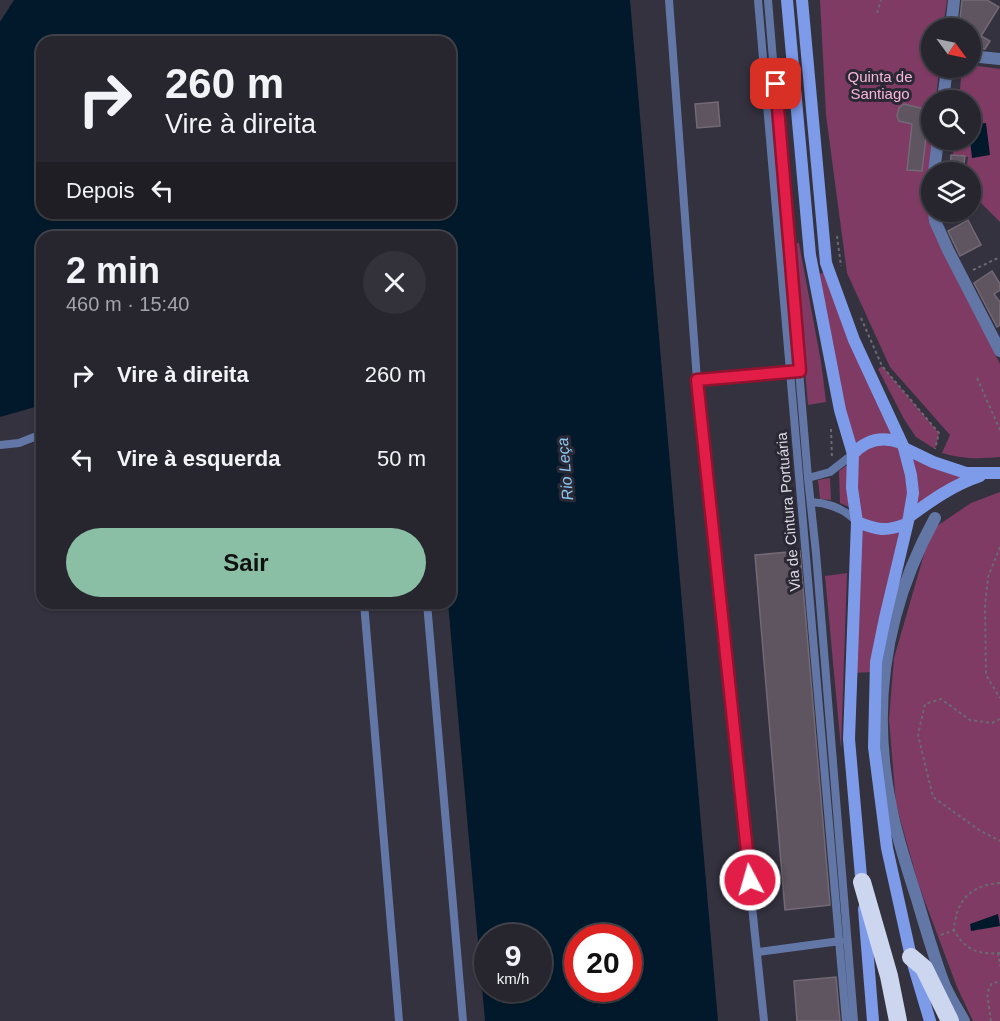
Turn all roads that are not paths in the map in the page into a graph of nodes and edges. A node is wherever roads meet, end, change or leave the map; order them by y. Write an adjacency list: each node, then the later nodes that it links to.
1 (669, 0): 14 (lane)
2 (758, 0): 13 (lane, Via de Cintura Portuária)
3 (768, 0): 12 (lane, Via de Cintura Portuária)
4 (787, 0): 18 (main road)
5 (802, 0): 17 (main road)
6 (954, 0): 7 (street)
7 (952, 18)
8 (981, 57): 9 (street)
9 (1000, 59)
10 (937, 222): 11 (street)
11 (1000, 351)
12 (800, 371): 13 (lane); 20 (lane, Via de Cintura Portuária)
13 (789, 373): 14 (lane); 28 (lane, Via de Cintura Portuária)
14 (697, 380): 29 (lane)
15 (36, 436): 16 (lane)
16 (0, 445)
17 (902, 446): 18 (main road); 19 (main road); 23 (main road)
18 (853, 454): 20 (lane); 24 (main road)
19 (995, 473): 23 (main road)
20 (808, 478): 21 (lane, Via de Cintura Portuária)
21 (811, 502): 24 (lane); 35 (lane, Via de Cintura Portuária)
22 (935, 518): 40 (street)
23 (908, 520): 24 (main road); 30 (main road)
24 (857, 522): 27 (main road)
25 (365, 609): 31 (lane)
26 (429, 609): 32 (lane)
27 (862, 882): 36 (main road); 37 (highway)
28 (840, 941): 29 (lane); 34 (lane, Via de Cintura Portuária)
29 (758, 952): 33 (lane)
30 (911, 957): 38 (main road); 39 (highway)
31 (399, 1021)
32 (463, 1021)
33 (764, 1021)
34 (846, 1021)
35 (854, 1021)
36 (873, 1021)
37 (898, 1021)
38 (930, 1021)
39 (950, 1021)
40 (964, 1021)

